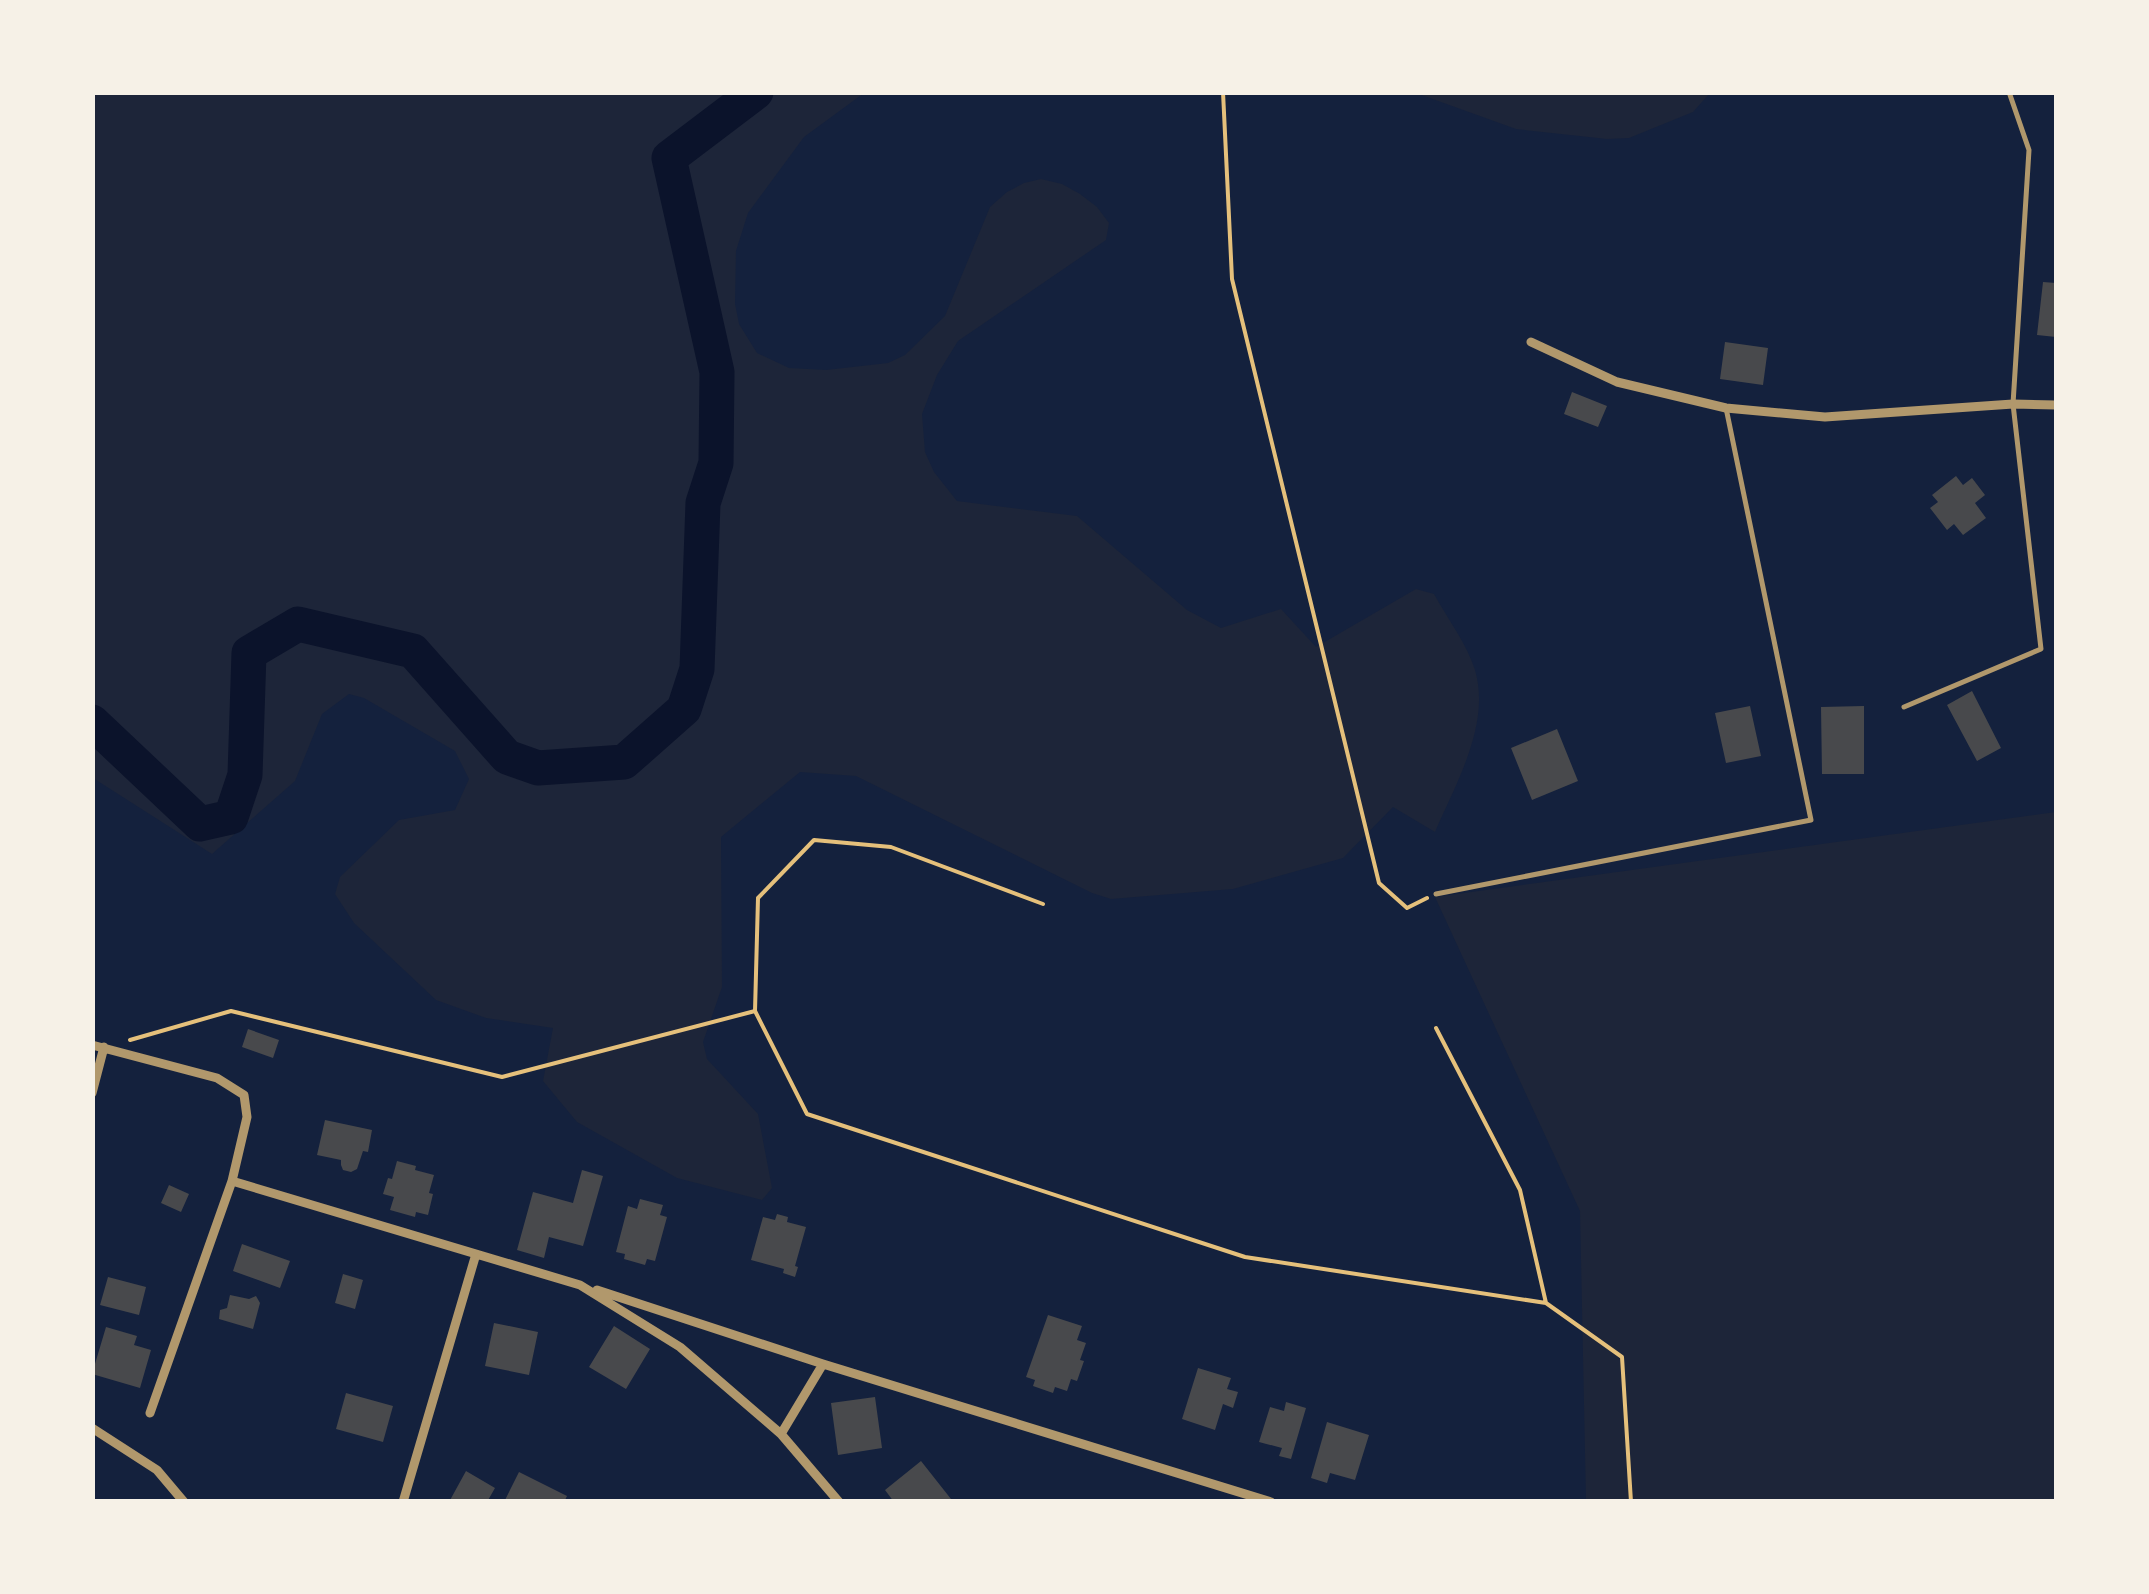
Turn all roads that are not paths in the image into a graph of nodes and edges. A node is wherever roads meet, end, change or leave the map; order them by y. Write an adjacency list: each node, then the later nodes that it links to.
1 (2008, 92): 3 (lane)
2 (1531, 342): 5 (street)
3 (2013, 404): 4 (street); 5 (street); 6 (lane)
4 (2056, 405)
5 (1726, 408): 7 (lane)
6 (1904, 707)
7 (1436, 894)
8 (98, 1046): 9 (street); 10 (street)
9 (92, 1093)
10 (232, 1181): 11 (street); 14 (street)
11 (476, 1254): 12 (street); 18 (street)
12 (580, 1285): 13 (street); 16 (street)
13 (824, 1364): 16 (street); 20 (street)
14 (150, 1413)
15 (92, 1428): 17 (street)
16 (781, 1434): 19 (street)
17 (184, 1502)
18 (404, 1502)
19 (839, 1502)
20 (1272, 1502)

